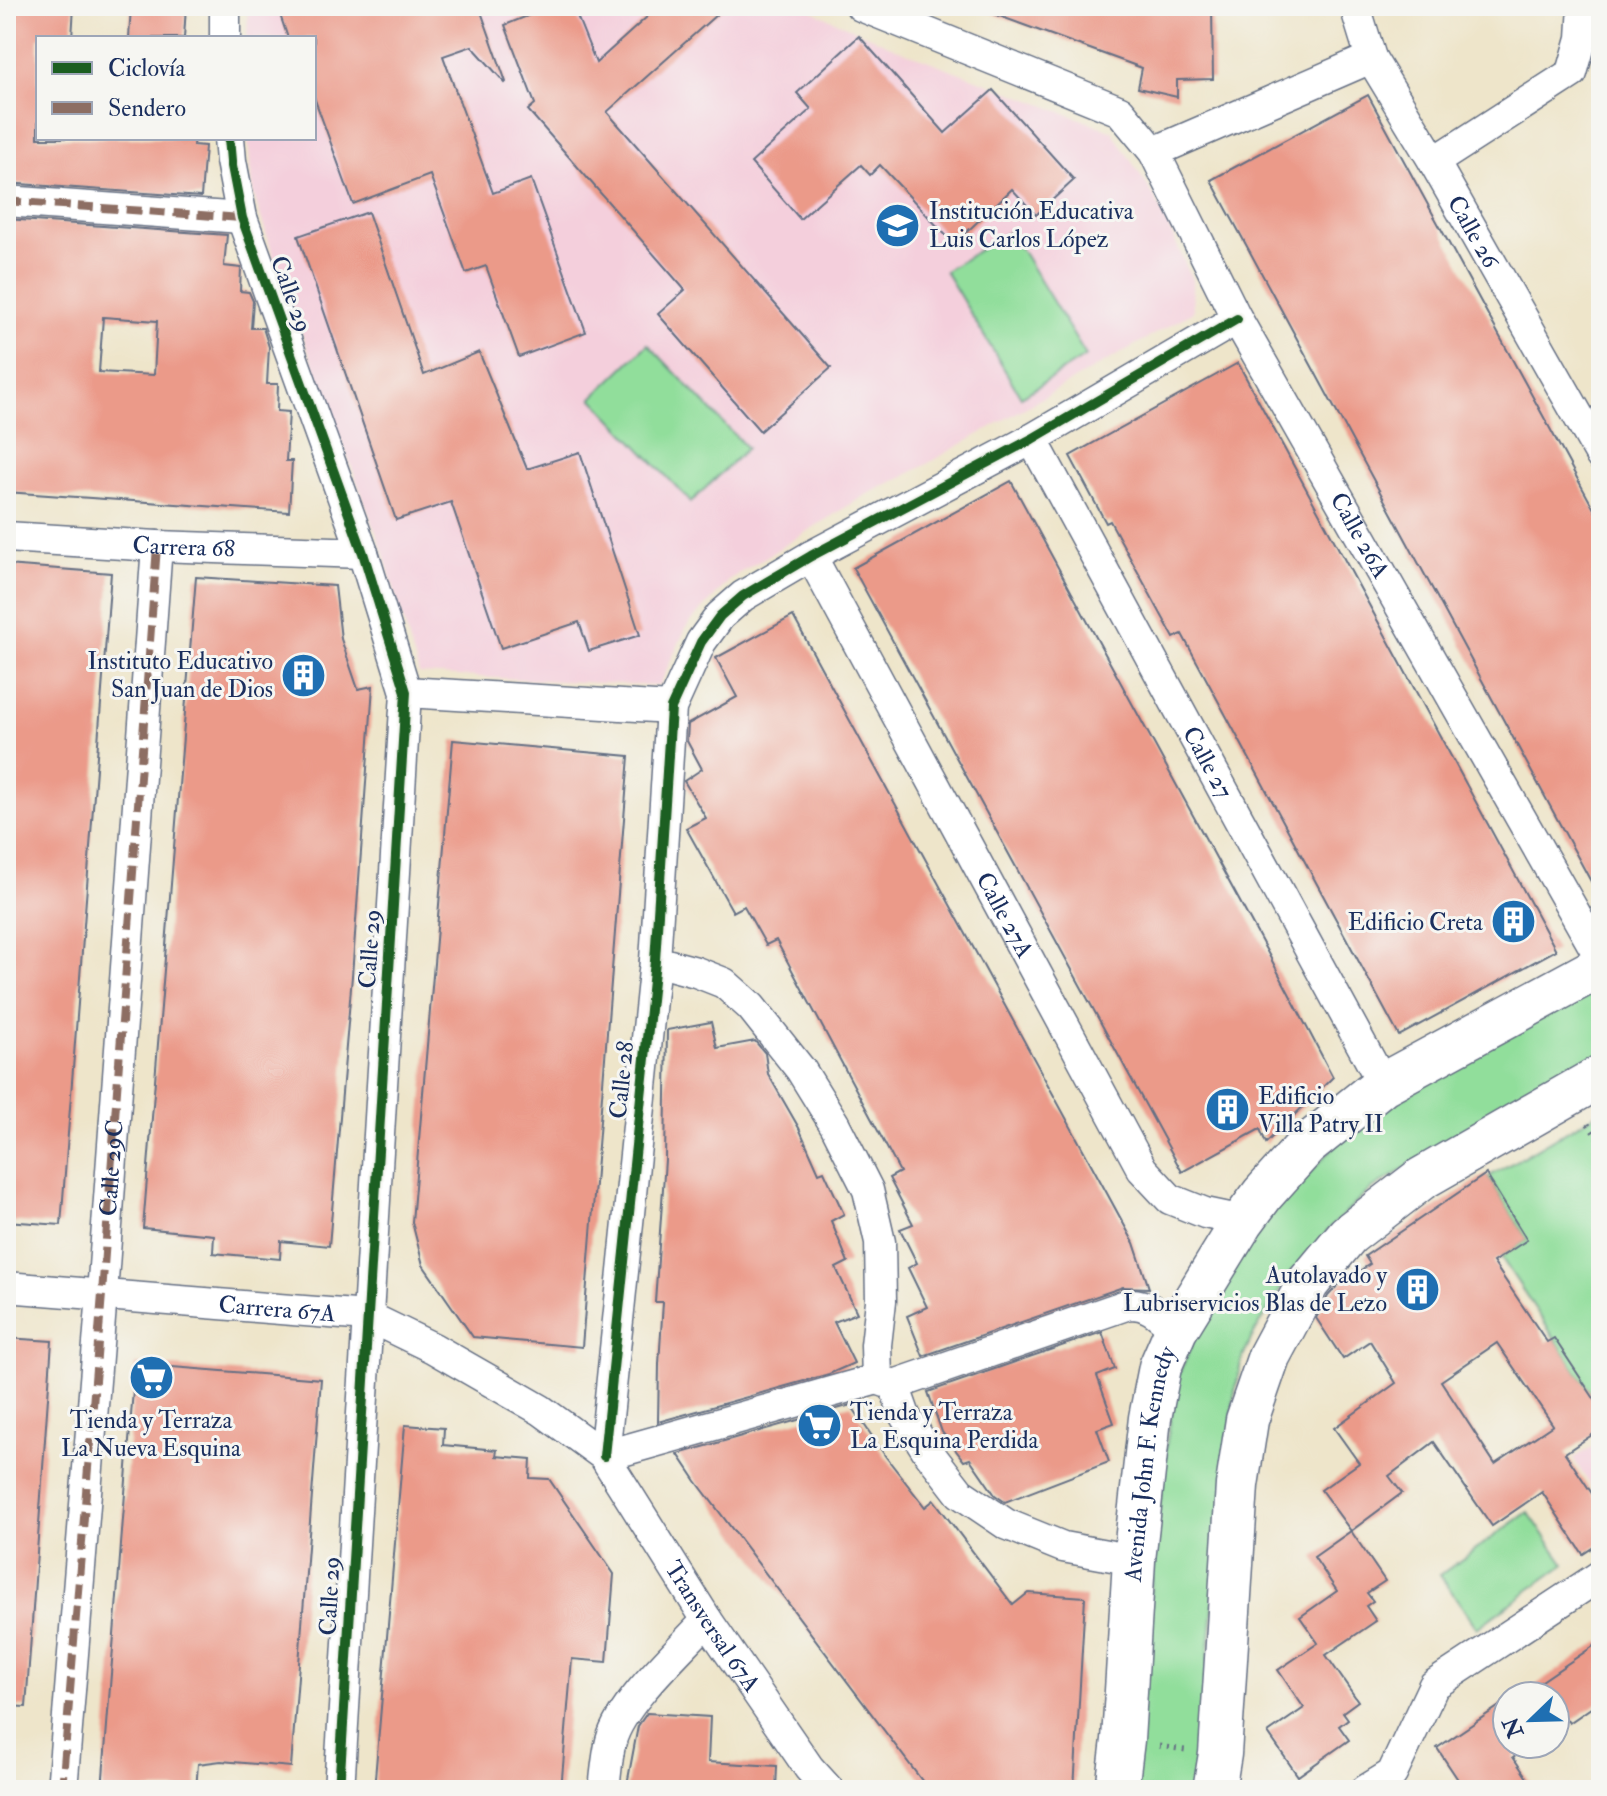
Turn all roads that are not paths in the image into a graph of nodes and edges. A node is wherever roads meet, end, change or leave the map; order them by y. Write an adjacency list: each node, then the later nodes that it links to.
1 (225, 6): 5 (street)
2 (861, 6): 8 (street, Calle 26A)
3 (1355, 6): 6 (street, Calle 26)
4 (1584, 6): 9 (street)
5 (225, 36)
6 (1371, 58): 8 (street); 9 (street, Calle 26)
7 (229, 140): 11 (street, Calle 29)
8 (1154, 152): 12 (street, Calle 26A)
9 (1434, 162): 14 (street, Calle 26)
10 (6, 201): 11 (street)
11 (242, 218): 17 (street, Calle 29)
12 (1237, 319): 13 (street); 21 (street, Calle 26A)
13 (1032, 439): 18 (street); 25 (street, Calle 27)
14 (1601, 456)
15 (6, 537): 16 (street, Carrera 68)
16 (157, 546): 17 (street, Carrera 68); 28 (street, Calle 29C)
17 (363, 553): 19 (street, Calle 29)
18 (811, 556): 20 (street); 26 (street, Calle 27A)
19 (406, 692): 20 (street); 29 (street, Calle 29)
20 (671, 708): 22 (street, Calle 28)
21 (1601, 959)
22 (655, 961): 31 (street); 32 (street, Calle 28)
23 (1601, 966): 25 (street, Avenida John F. Kennedy)
24 (1601, 1076): 41 (street)
25 (1383, 1084): 26 (street, Avenida John F. Kennedy)
26 (1243, 1221): 30 (street, Avenida John F. Kennedy)
27 (6, 1287): 28 (street, Carrera 67A)
28 (102, 1294): 29 (street, Carrera 67A); 37 (street, Calle 29C)
29 (367, 1316): 32 (street, Carrera 67A); 38 (street, Calle 29)
30 (1176, 1330): 31 (street); 33 (street, Avenida John F. Kennedy)
31 (886, 1382): 32 (street); 33 (street)
32 (604, 1456): 35 (street, Transversal 67A)
33 (1134, 1560): 40 (street, Avenida John F. Kennedy)
34 (1601, 1575): 42 (street)
35 (707, 1620): 36 (street, Transversal 67A); 39 (street)
36 (815, 1783)
37 (62, 1790)
38 (339, 1790)
39 (604, 1790)
40 (1117, 1790)
41 (1214, 1790)
42 (1366, 1790)

